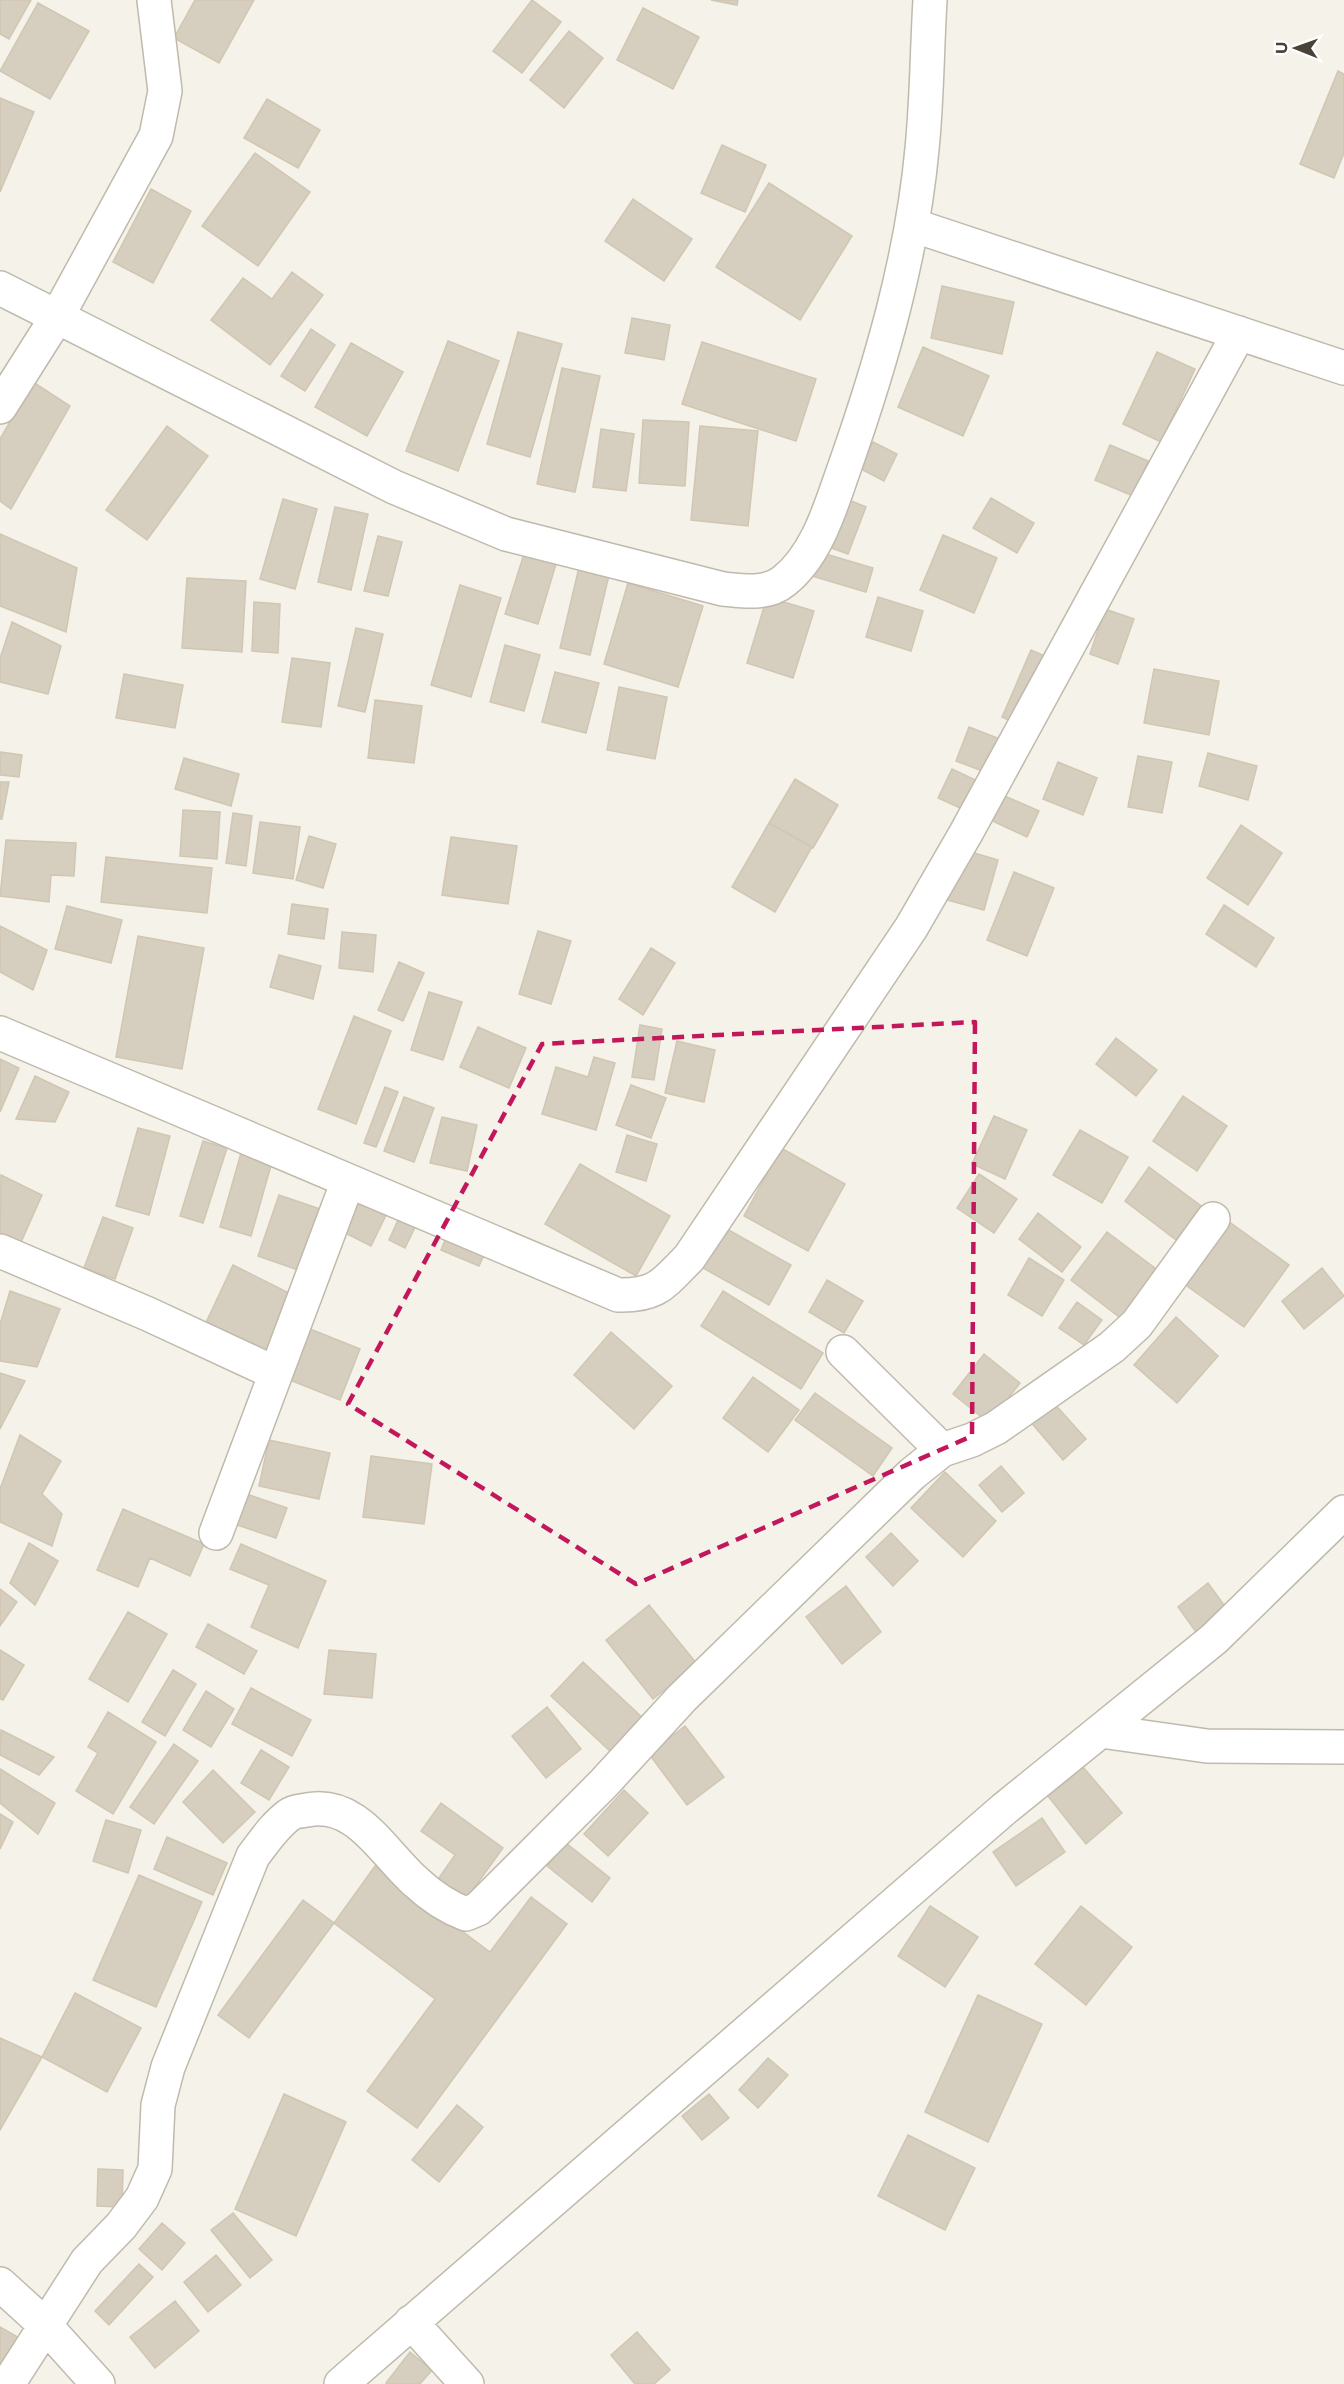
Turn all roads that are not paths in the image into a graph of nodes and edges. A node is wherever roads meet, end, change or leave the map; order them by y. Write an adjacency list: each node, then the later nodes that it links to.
1 (154, 0): 5 (street)
2 (930, 0): 3 (street)
3 (912, 225): 5 (street); 6 (street)
4 (0, 288): 5 (street)
5 (57, 317): 8 (street)
6 (1239, 333): 7 (street); 10 (street)
7 (1344, 368)
8 (0, 408)
9 (0, 1033): 10 (street)
10 (348, 1181): 14 (street)
11 (1213, 1219): 15 (street)
12 (0, 1251): 14 (street)
13 (843, 1352): 15 (street)
14 (275, 1373): 17 (street)
15 (942, 1450): 22 (street)
16 (1344, 1512): 18 (street)
17 (216, 1533)
18 (1101, 1731): 19 (street); 21 (street)
19 (1344, 1747)
20 (0, 2284): 22 (street)
21 (411, 2322): 25 (street); 26 (street)
22 (44, 2324): 23 (street); 24 (street)
23 (8, 2384)
24 (98, 2384)
25 (341, 2384)
26 (467, 2384)

